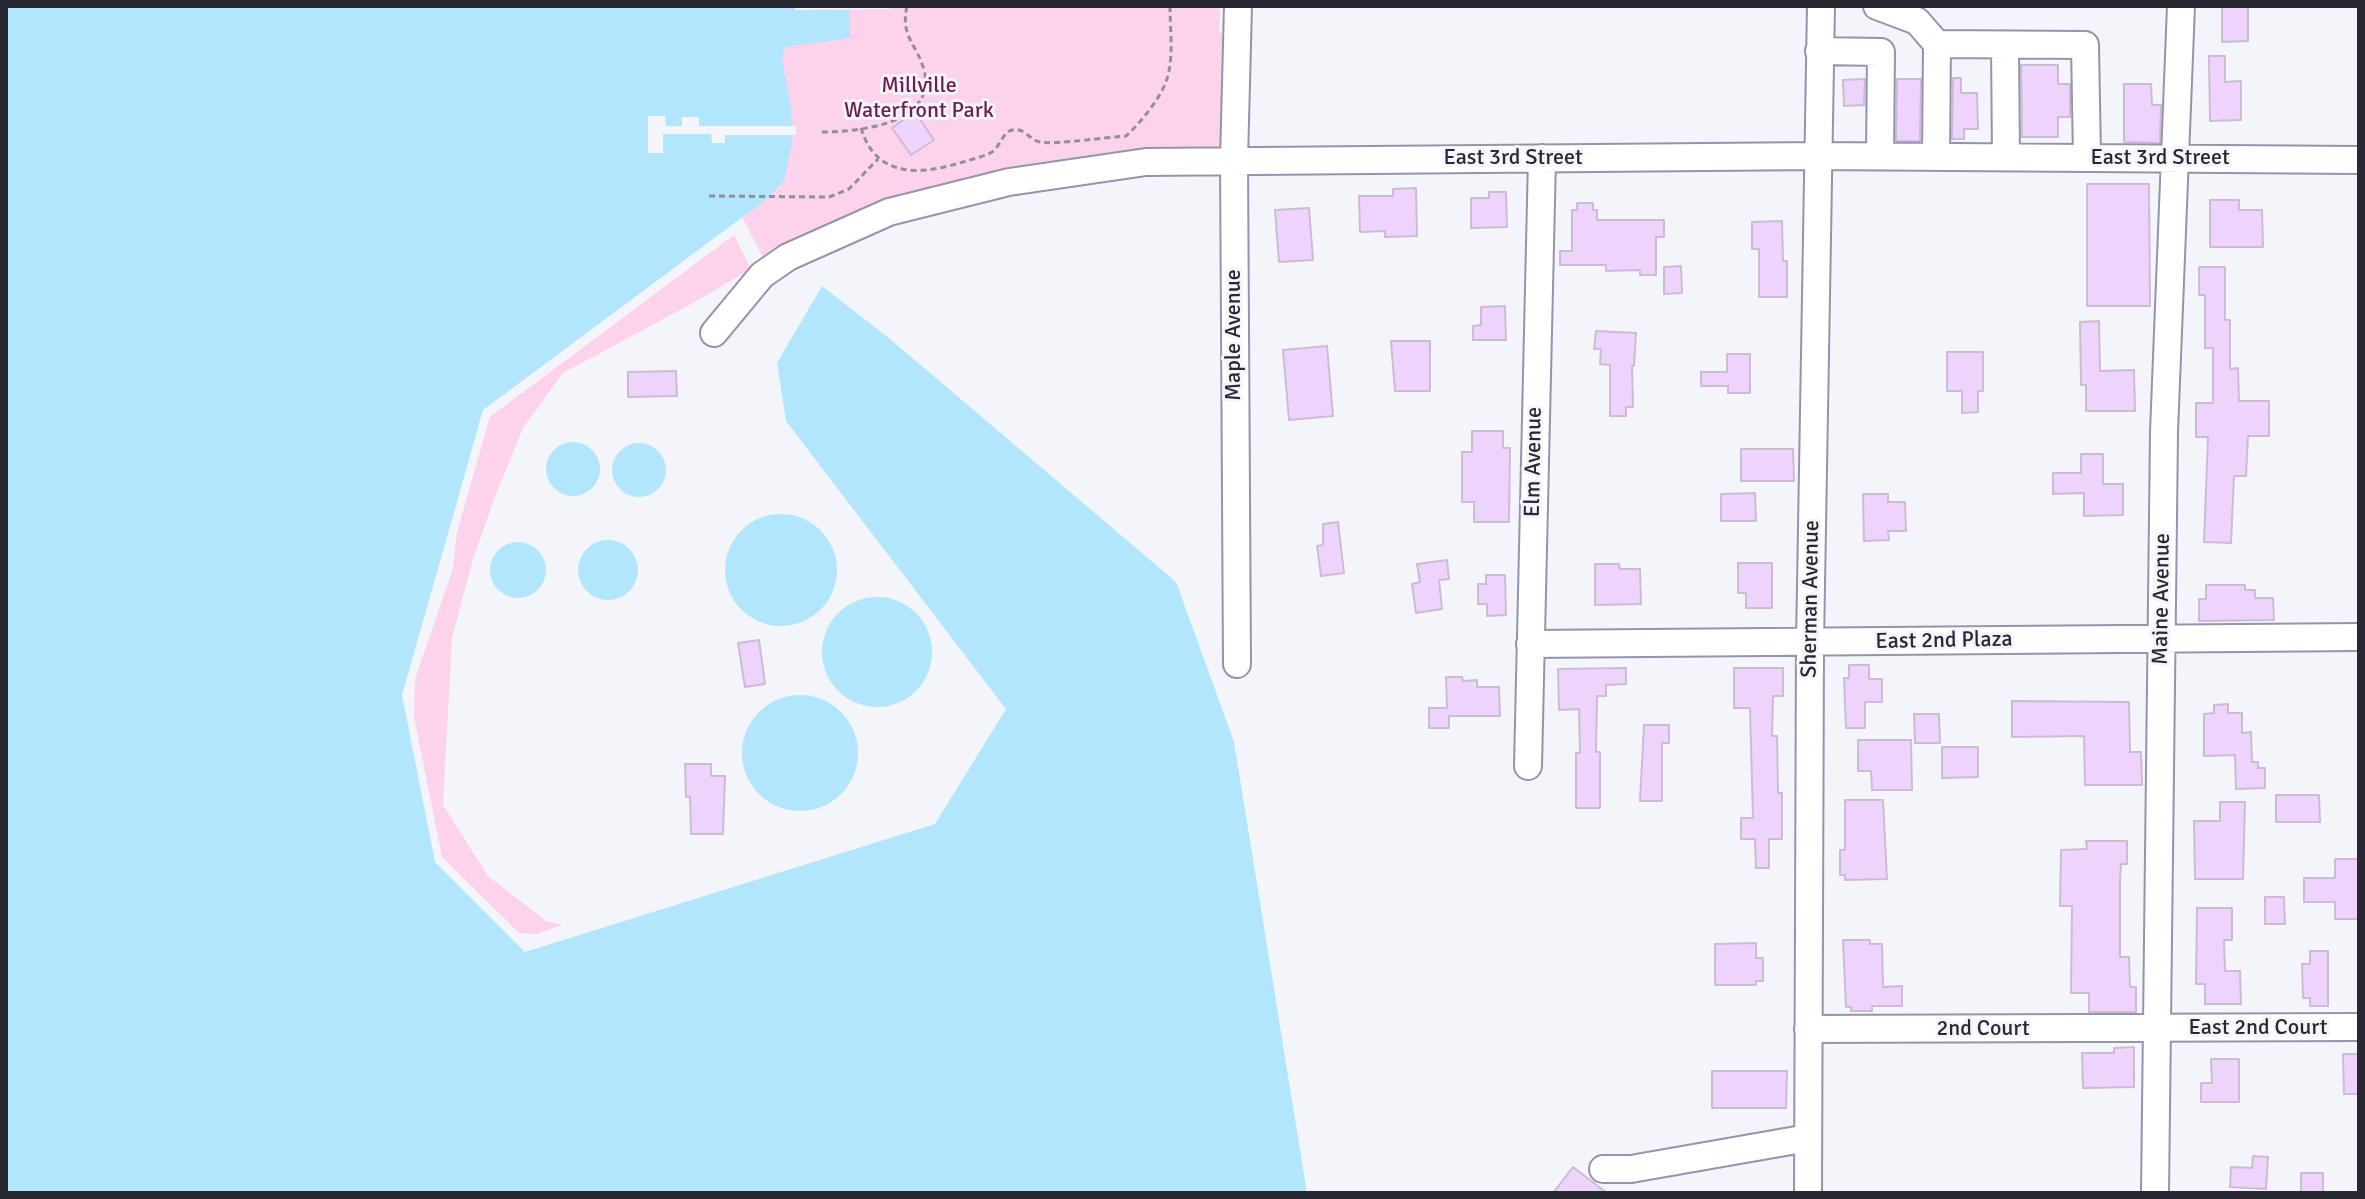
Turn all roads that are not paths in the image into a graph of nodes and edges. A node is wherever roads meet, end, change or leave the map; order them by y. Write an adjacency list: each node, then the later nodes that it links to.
1 (1238, 6): 16 (street, Maple Avenue)
2 (1821, 6): 7 (street, Sherman Avenue)
3 (1878, 6): 5 (street); 8 (street)
4 (2181, 6): 15 (street, Maine Avenue)
5 (1937, 44): 6 (street); 11 (street)
6 (2005, 45): 12 (street); 14 (street)
7 (1819, 51): 8 (street); 9 (street, Sherman Avenue)
8 (1881, 52): 10 (street)
9 (1818, 156): 10 (street, East 3rd Street); 13 (street, East 3rd Street); 21 (street, Sherman Avenue)
10 (1880, 156): 11 (street, East 3rd Street)
11 (1936, 157): 12 (street, East 3rd Street)
12 (2006, 157): 14 (street, East 3rd Street)
13 (1542, 158): 16 (street, East 3rd Street); 22 (street, Elm Avenue)
14 (2087, 158): 15 (street, East 3rd Street)
15 (2177, 158): 17 (street, East 3rd Street); 20 (street, Maine Avenue)
16 (1234, 160): 18 (street, East 3rd Street); 23 (street, Maple Avenue)
17 (2359, 160)
18 (714, 333)
19 (2359, 637): 20 (street, East 2nd Plaza)
20 (2162, 638): 21 (street, East 2nd Plaza); 26 (street, Maine Avenue)
21 (1810, 643): 22 (street, East 2nd Plaza); 27 (street, Sherman Avenue)
22 (1530, 644): 24 (street, Elm Avenue)
23 (1237, 664)
24 (1528, 766)
25 (2359, 1027): 26 (street, East 2nd Court)
26 (2158, 1028): 27 (street, 2nd Court); 31 (street, Maine Avenue)
27 (1808, 1029): 28 (street, Sherman Avenue)
28 (1808, 1138): 29 (street); 30 (street, Sherman Avenue)
29 (1603, 1169)
30 (1808, 1193)
31 (2155, 1193)

